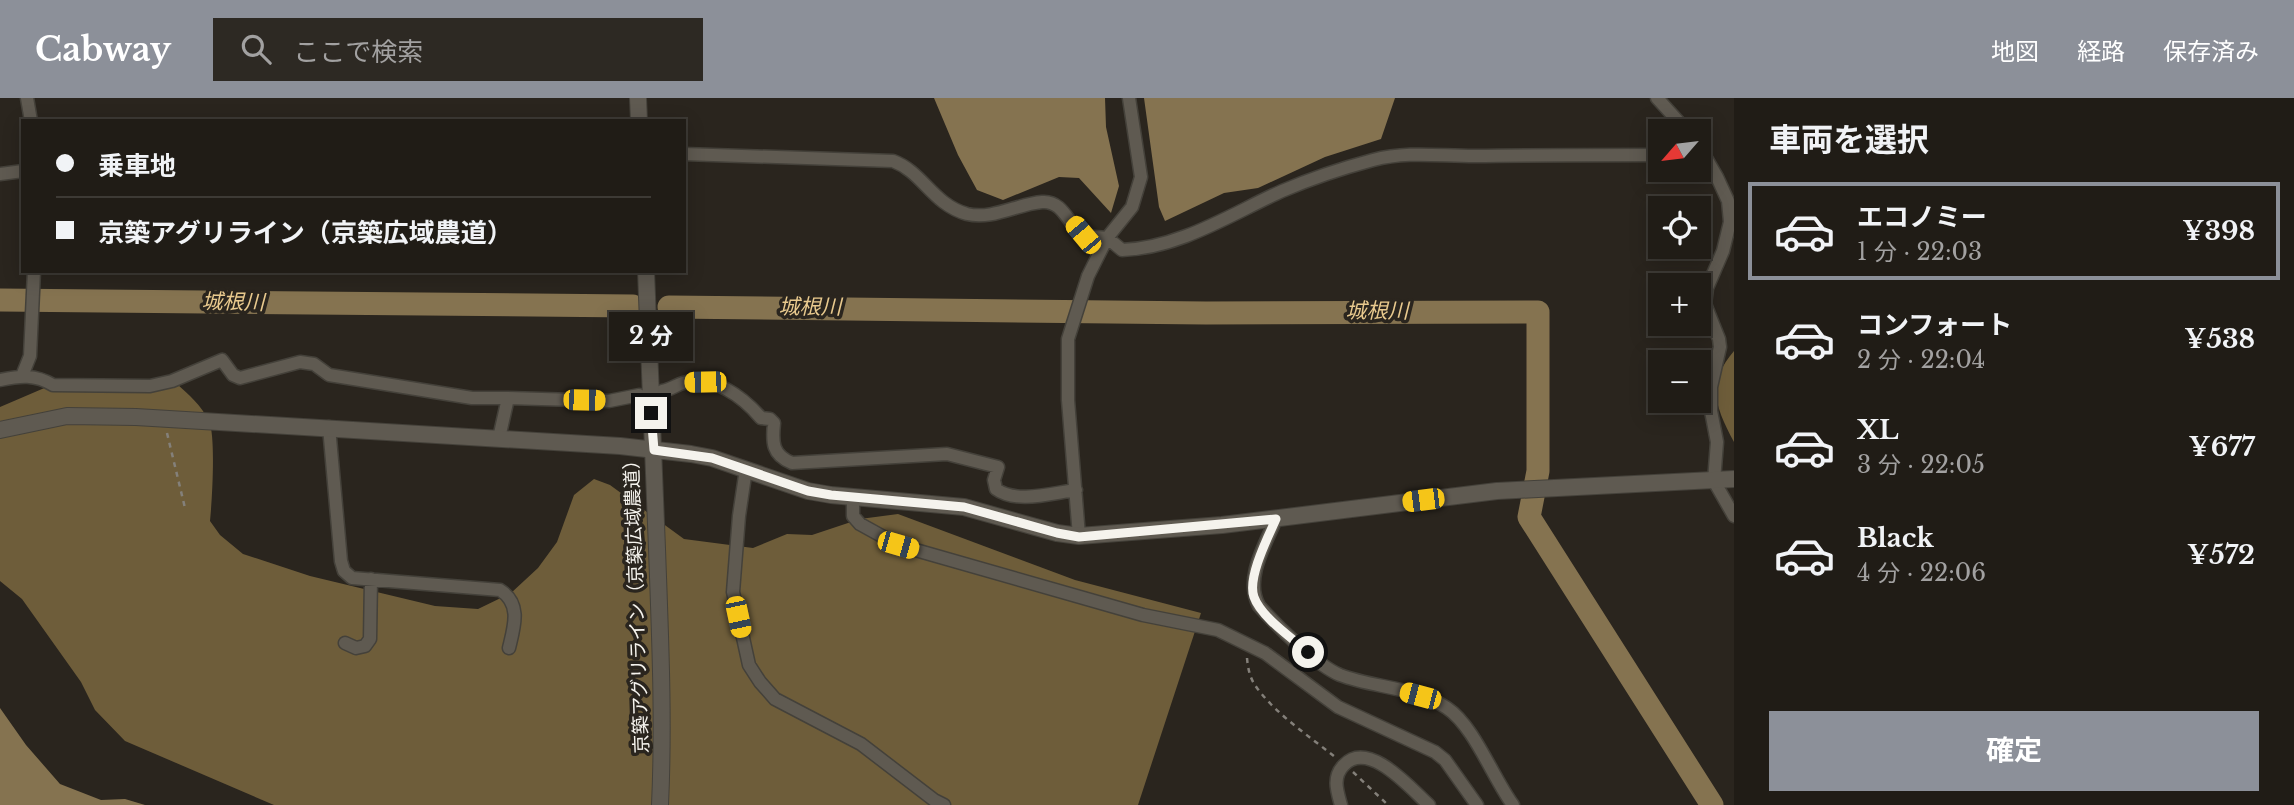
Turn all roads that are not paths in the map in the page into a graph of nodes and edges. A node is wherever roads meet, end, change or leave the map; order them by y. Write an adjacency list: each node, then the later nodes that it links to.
1 (27, 98): 5 (street)
2 (638, 98): 6 (street)
3 (1129, 98): 13 (street)
4 (1657, 98): 7 (street)
5 (31, 119)
6 (639, 119)
7 (1676, 119)
8 (686, 153): 13 (street)
9 (1648, 155): 13 (street)
10 (21, 171): 12 (street)
11 (1712, 172): 27 (street)
12 (0, 174)
13 (1107, 238): 28 (street)
14 (34, 273): 16 (street)
15 (646, 273): 24 (street, 京築アグリライン（京築広域農道）)
16 (22, 376): 17 (street); 20 (street)
17 (0, 380)
18 (662, 391): 28 (street)
19 (639, 395): 20 (street)
20 (508, 398): 23 (street)
21 (329, 427): 22 (street); 23 (street); 33 (street)
22 (0, 430)
23 (499, 438): 24 (street)
24 (654, 450): 25 (street); 36 (street, 京築アグリライン（京築広域農道）)
25 (746, 469): 29 (street); 37 (street)
26 (1734, 479): 27 (street)
27 (1714, 481): 30 (street); 31 (street)
28 (1076, 490): 32 (street)
29 (853, 499): 32 (street); 40 (street)
30 (1734, 516)
31 (1276, 519): 32 (street); 41 (street)
32 (1079, 537)
33 (372, 579): 34 (street); 35 (street)
34 (345, 643)
35 (509, 648)
36 (660, 805)
37 (944, 805)
38 (1341, 805): 39 (street)
39 (1429, 805)
40 (1477, 805)
41 (1513, 805)

